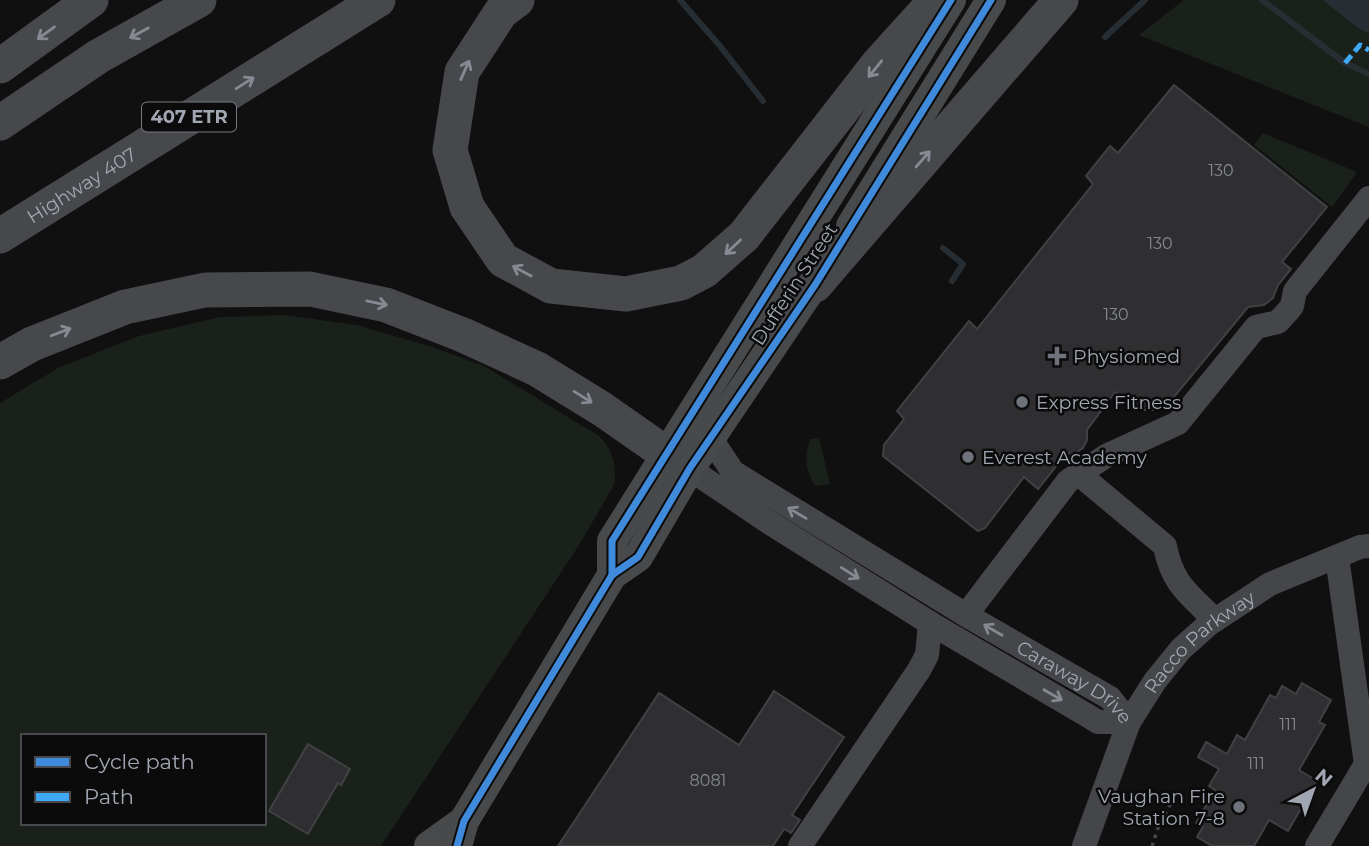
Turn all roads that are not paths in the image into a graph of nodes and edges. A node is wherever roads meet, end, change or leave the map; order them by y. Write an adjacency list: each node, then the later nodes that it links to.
1 (91, 0): 9 (highway, one-way to 9)
2 (199, 0): 10 (highway, one-way to 10)
3 (378, 0): 12 (highway, Highway 407 / 407 ETR, one-way to 3)
4 (517, 0): 5 (highway, one-way to 4)
5 (936, 0)
6 (951, 0): 16 (main road, Dufferin Street)
7 (991, 0): 13 (main road, Dufferin Street)
8 (1061, 0): 13 (highway, one-way to 8)
9 (0, 66)
10 (0, 123)
11 (1369, 198): 17 (street)
12 (0, 236)
13 (814, 285): 15 (main road, Dufferin Street)
14 (0, 362): 16 (highway, one-way to 16)
15 (711, 439): 16 (main road, Dufferin Street); 20 (street, Caraway Drive, one-way to 15)
16 (678, 461): 22 (street, Caraway Drive, one-way to 22); 24 (main road, Dufferin Street)
17 (1080, 475): 20 (street); 21 (street)
18 (1369, 546): 19 (street, Racco Parkway)
19 (1337, 557): 21 (street, Racco Parkway); 28 (street)
20 (966, 615): 23 (street, Caraway Drive, one-way to 20)
21 (1215, 620): 23 (street, Racco Parkway)
22 (930, 623): 23 (street, Caraway Drive, one-way to 23); 26 (street)
23 (1129, 722): 27 (street, Racco Parkway)
24 (461, 833): 25 (main road, Dufferin Street)
25 (429, 846)
26 (800, 846)
27 (1084, 846)
28 (1317, 846)

